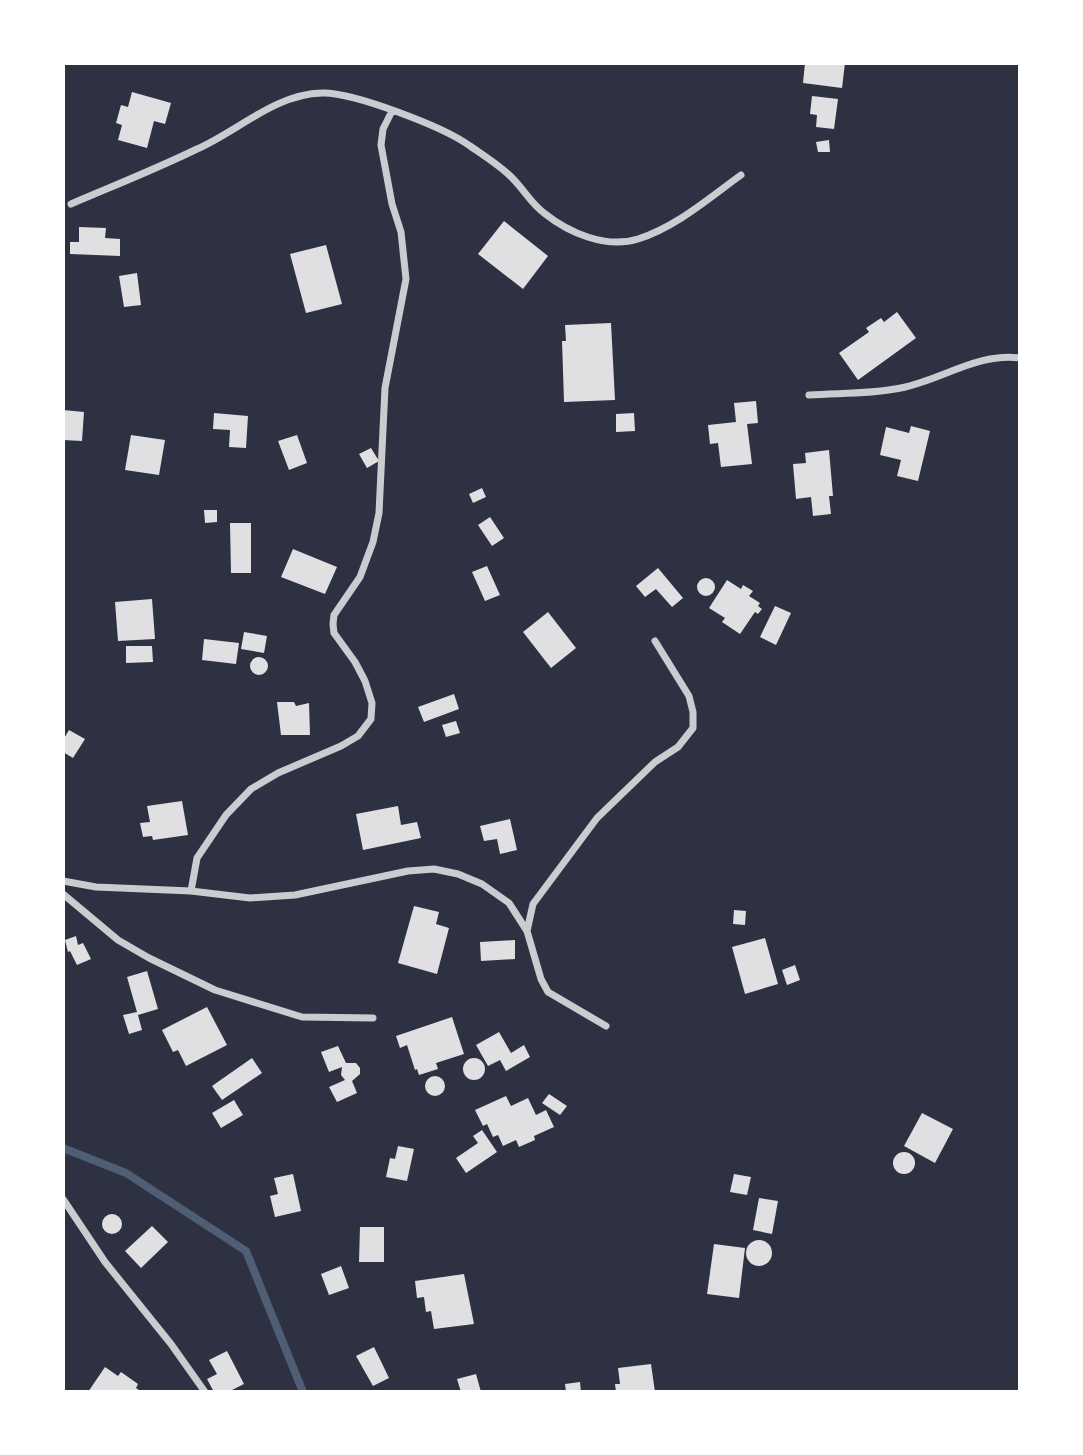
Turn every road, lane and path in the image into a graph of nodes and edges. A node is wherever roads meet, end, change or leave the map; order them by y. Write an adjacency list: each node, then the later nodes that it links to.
1 (392, 111): 2 (street); 3 (street); 8 (street)
2 (741, 175)
3 (71, 204)
4 (1020, 358): 5 (street)
5 (809, 395)
6 (655, 641): 10 (street)
7 (63, 881): 8 (street)
8 (191, 891): 10 (street)
9 (63, 894): 11 (street)
10 (527, 931): 12 (street)
11 (373, 1018)
12 (606, 1026)
13 (63, 1199): 14 (street)
14 (205, 1392)

